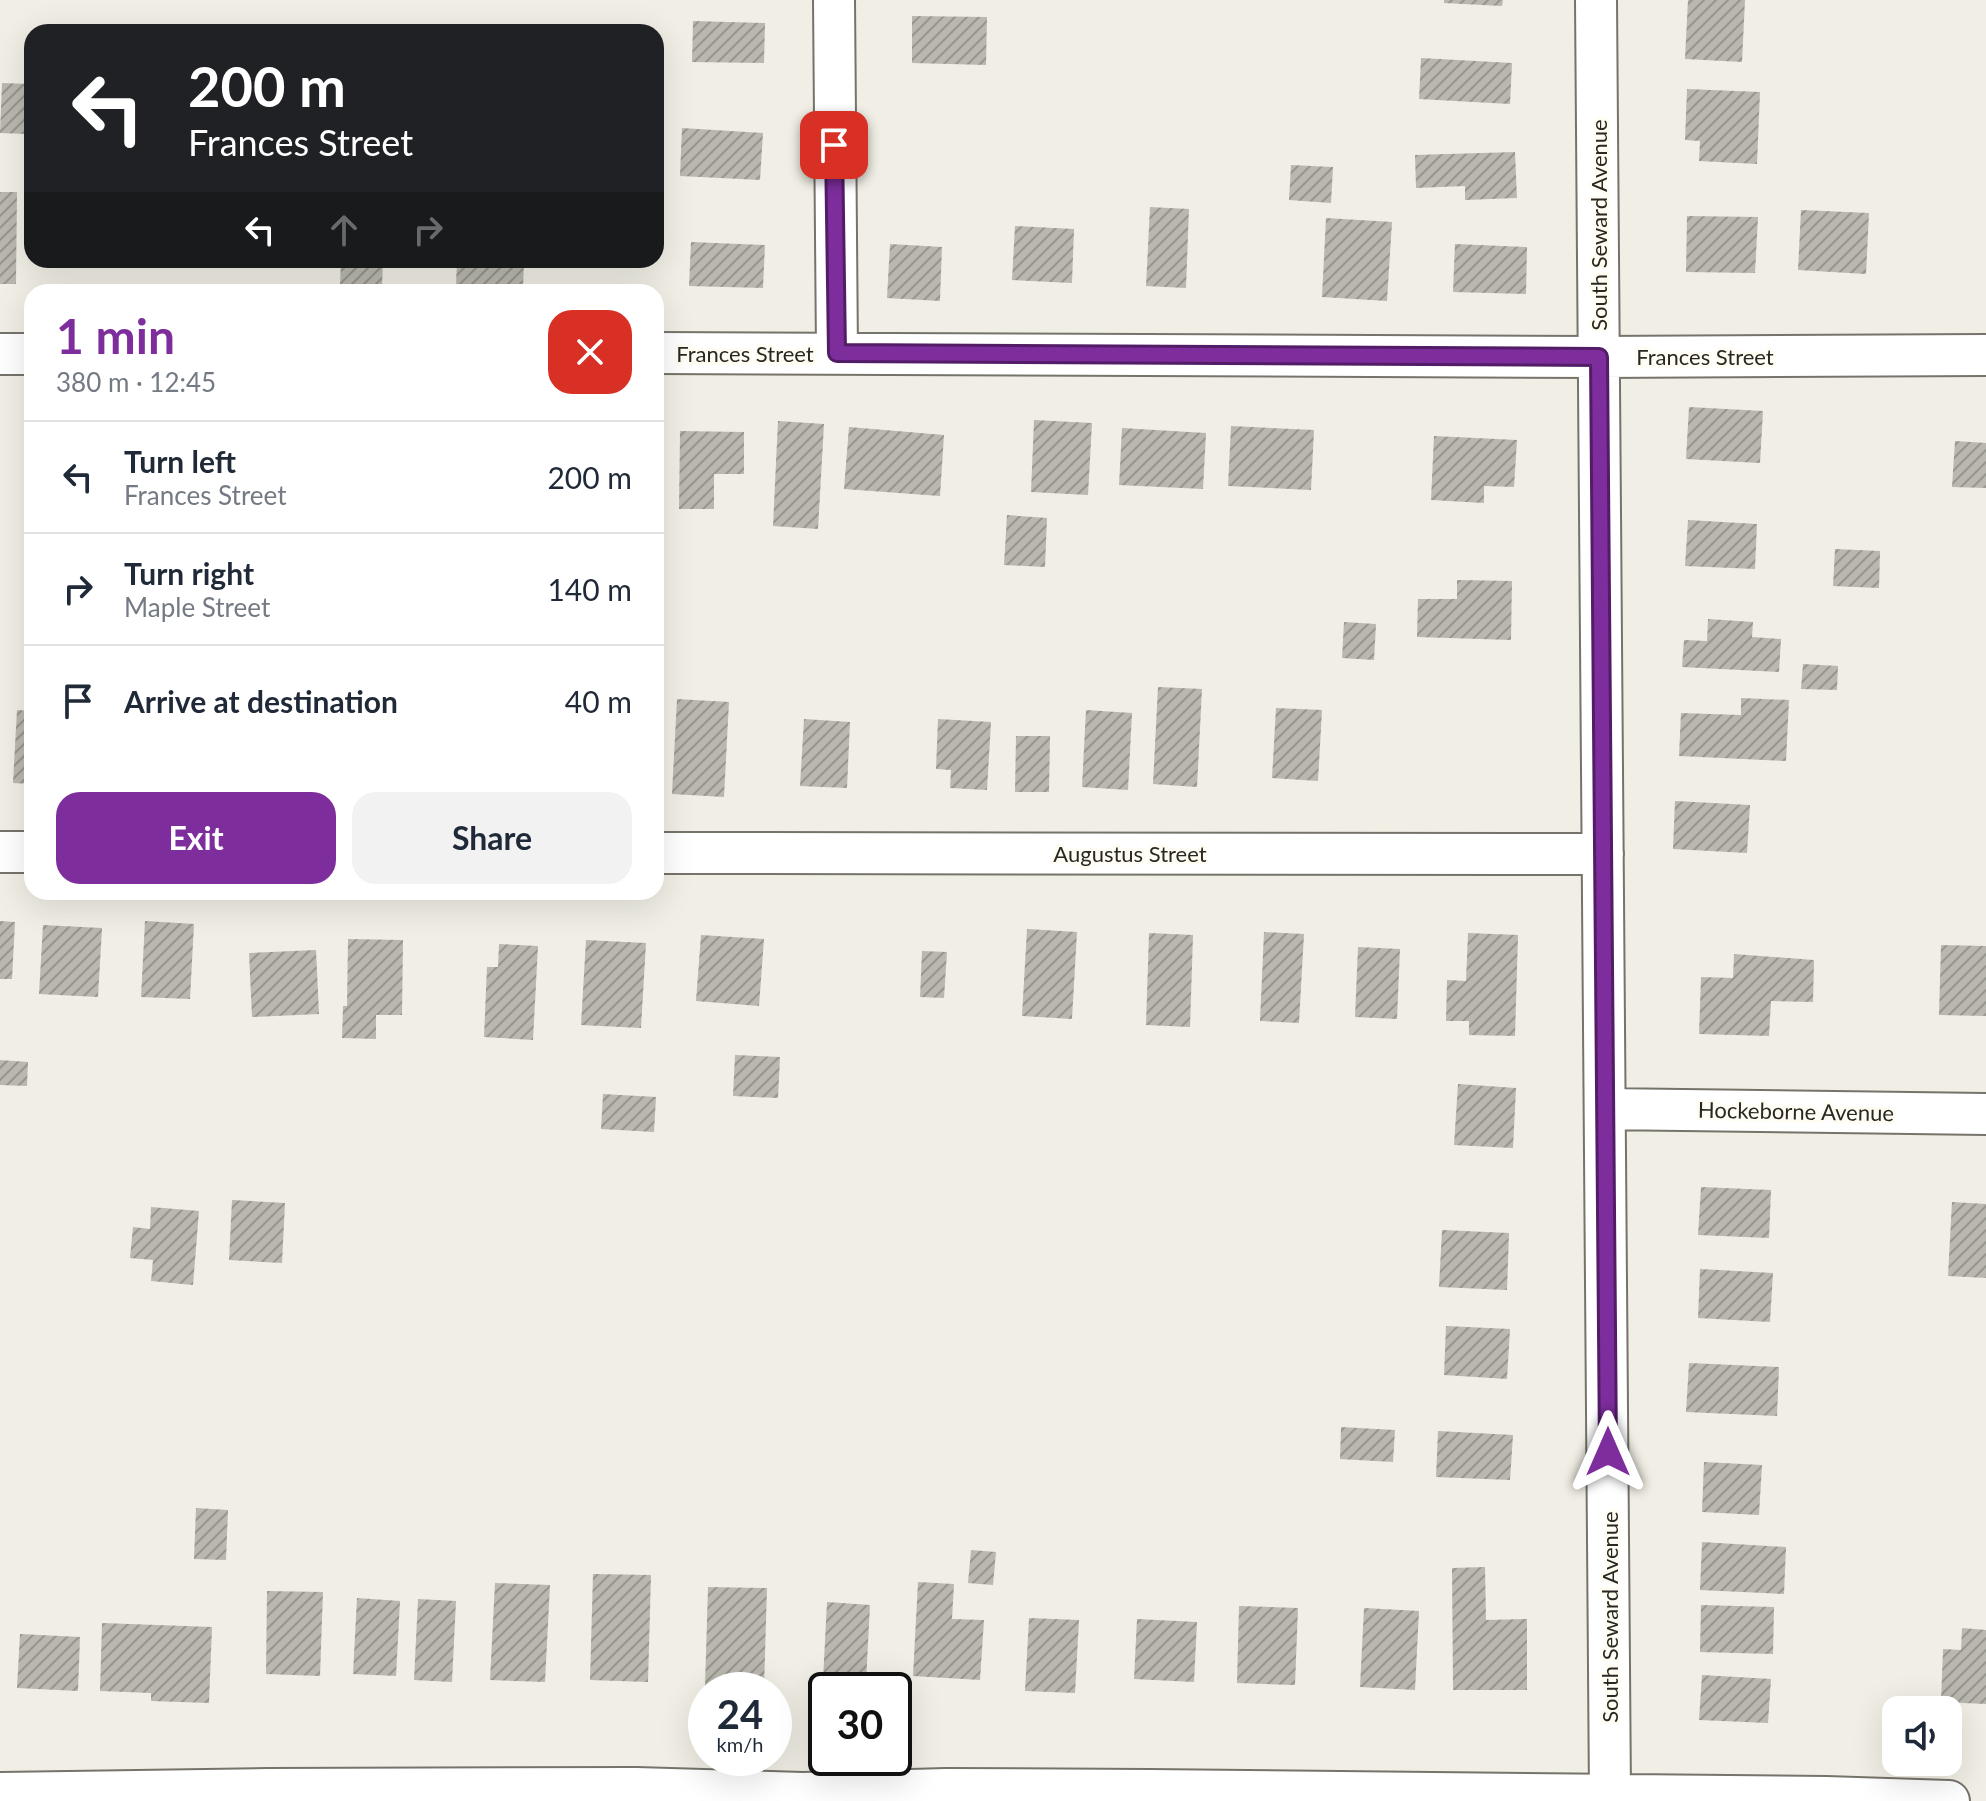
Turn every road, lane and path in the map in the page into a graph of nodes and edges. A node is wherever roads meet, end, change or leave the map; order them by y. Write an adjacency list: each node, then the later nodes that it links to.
1 (834, 0): 4 (street)
2 (1596, 0): 8 (street, South Seward Avenue)
3 (664, 353): 4 (street, Frances Street)
4 (837, 353): 8 (street, Frances Street)
5 (0, 354): 6 (street)
6 (24, 354)
7 (1986, 355): 8 (street, Frances Street)
8 (1599, 357): 12 (street, South Seward Avenue)
9 (0, 852): 10 (street)
10 (24, 852)
11 (664, 853): 12 (street, Augustus Street)
12 (1603, 854): 13 (street, South Seward Avenue)
13 (1605, 1109): 14 (street, Hockeborne Avenue); 16 (street, South Seward Avenue)
14 (1986, 1114)
15 (0, 1793): 16 (street)
16 (1610, 1795): 17 (street)
17 (1949, 1801)

